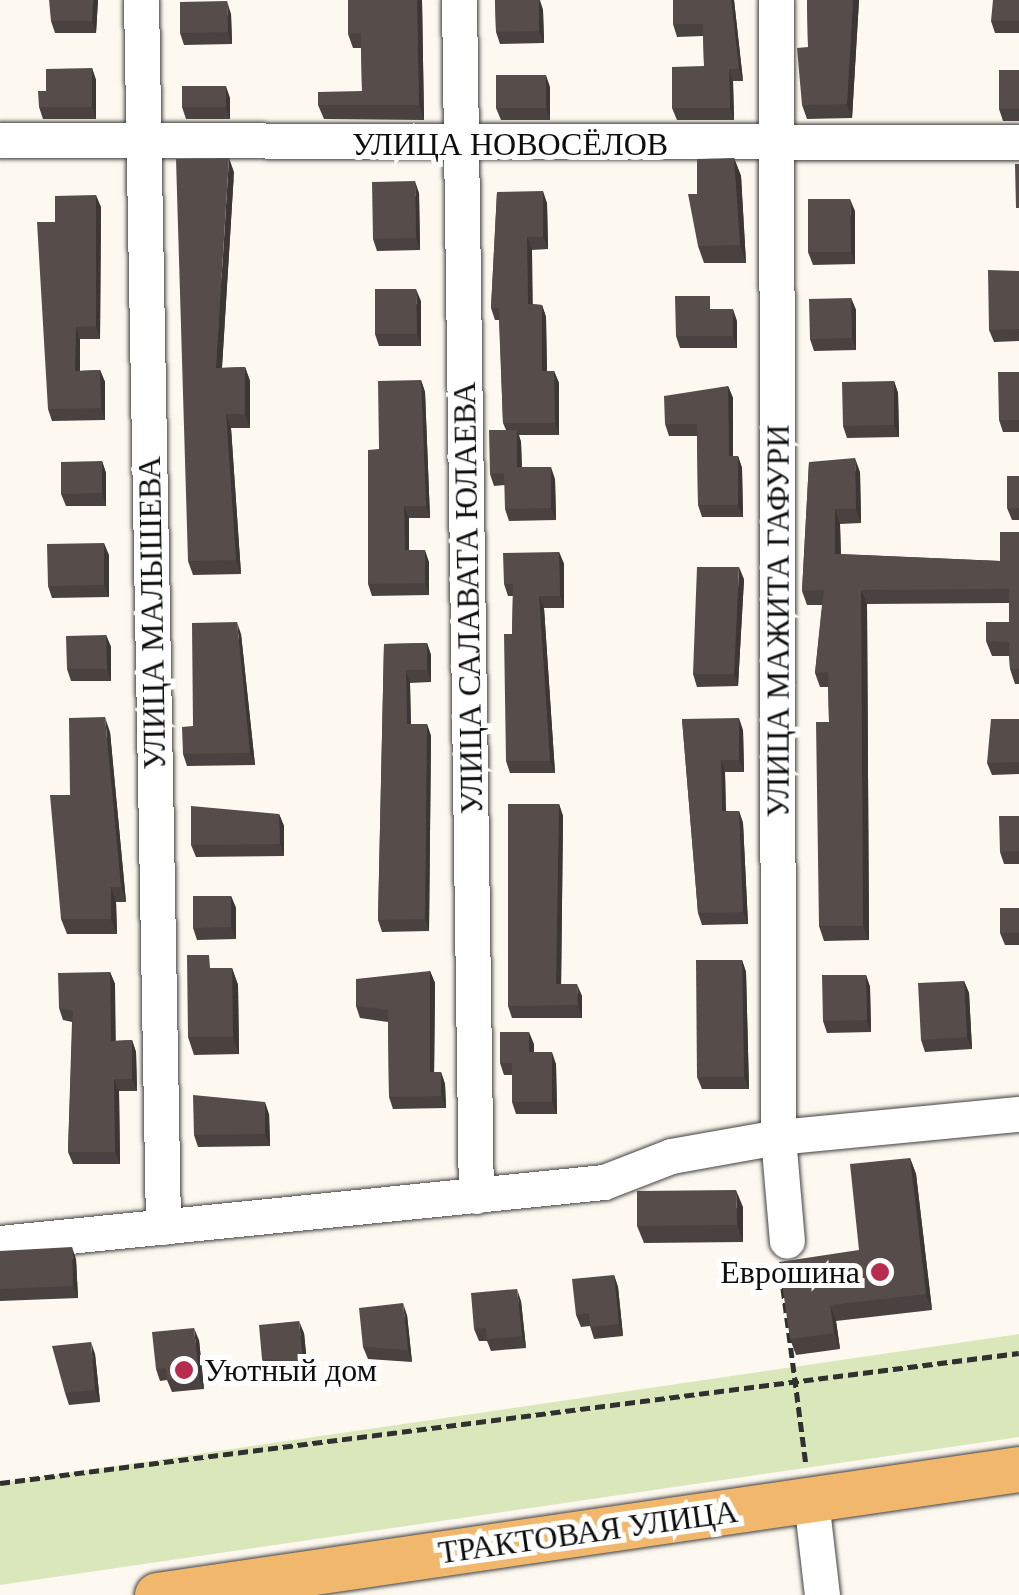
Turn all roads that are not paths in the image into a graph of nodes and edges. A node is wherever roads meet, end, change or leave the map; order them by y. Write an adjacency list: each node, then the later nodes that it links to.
1 (140, 0): 5 (street, УЛИЦА МАЛЫШЕВА)
2 (459, 0): 7 (street, УЛИЦА САЛАВАТА ЮЛАЕВА)
3 (776, 0): 8 (street, УЛИЦА МАЖИТА ГАФУРИ)
4 (0, 140): 5 (street, УЛИЦА НОВОСЁЛОВ)
5 (142, 141): 7 (street, УЛИЦА НОВОСЁЛОВ); 12 (street, УЛИЦА МАЛЫШЕВА)
6 (1019, 142): 8 (street, УЛИЦА НОВОСЁЛОВ)
7 (461, 144): 8 (street, УЛИЦА НОВОСЁЛОВ); 11 (street, УЛИЦА САЛАВАТА ЮЛАЕВА)
8 (778, 145): 10 (street, УЛИЦА МАЖИТА ГАФУРИ)
9 (1019, 1114): 10 (street)
10 (778, 1138): 11 (street); 13 (street, УЛИЦА МАЖИТА ГАФУРИ)
11 (476, 1196): 12 (street)
12 (163, 1227): 14 (street)
13 (787, 1241)
14 (0, 1243)
15 (1019, 1469): 16 (main road, ТРАКТОВАЯ УЛИЦА)
16 (811, 1500): 17 (main road, ТРАКТОВАЯ УЛИЦА); 18 (street)
17 (163, 1595)
18 (822, 1595)

